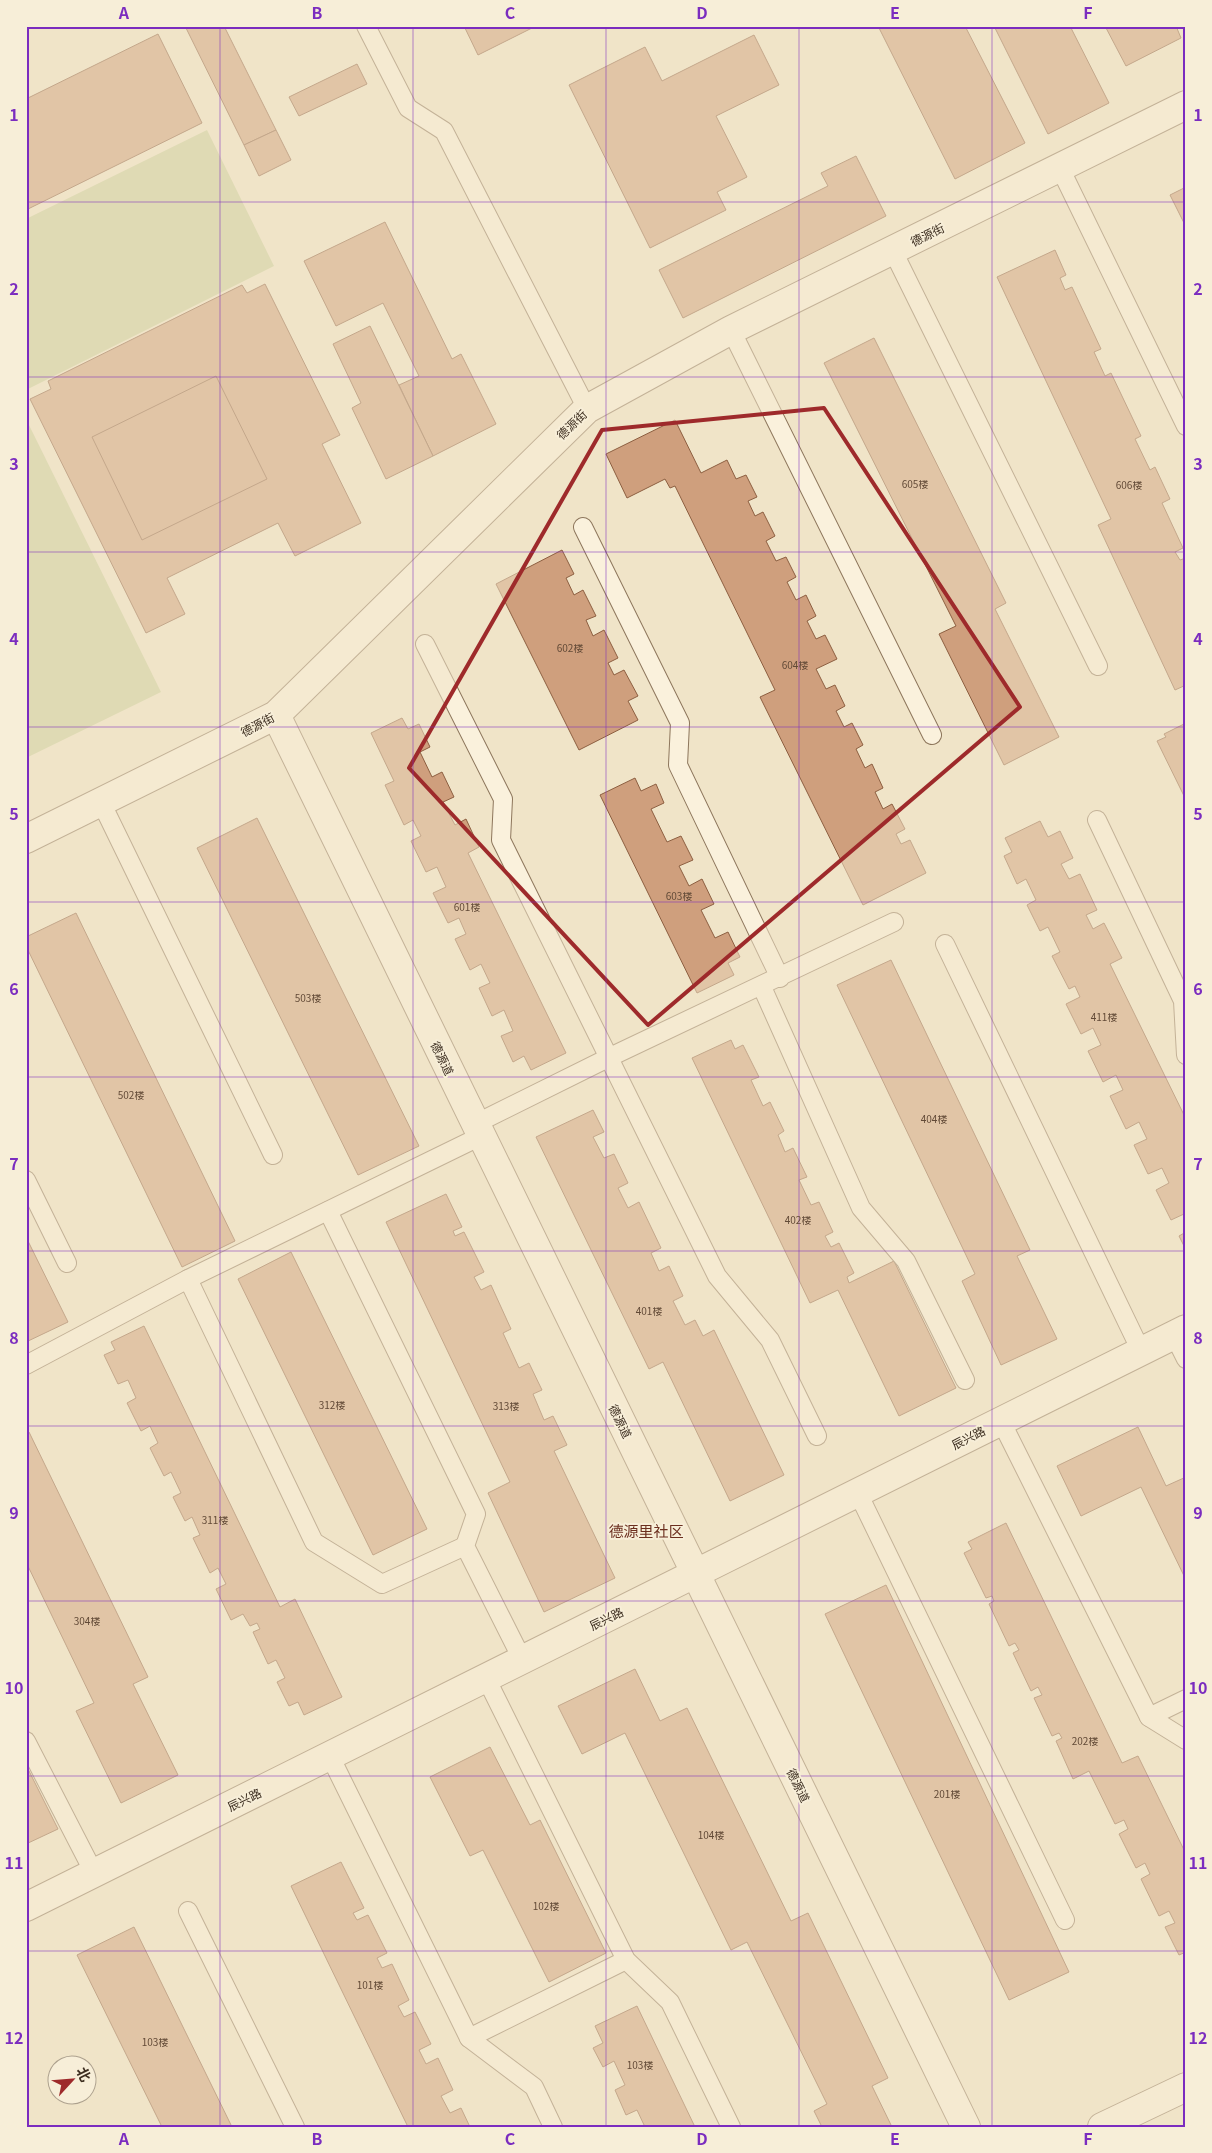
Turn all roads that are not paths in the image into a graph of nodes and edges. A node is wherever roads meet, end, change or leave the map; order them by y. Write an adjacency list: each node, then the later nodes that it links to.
1 (366, 26): 6 (lane)
2 (1186, 105): 3 (street, 德源街)
3 (1060, 168): 4 (street, 德源街); 7 (lane)
4 (893, 251): 5 (street, 德源街); 10 (lane)
5 (730, 330): 6 (street, 德源街); 12 (lane)
6 (587, 409): 11 (street, 德源街)
7 (1186, 426)
8 (583, 527): 18 (lane)
9 (425, 644): 22 (lane)
10 (1098, 666)
11 (276, 715): 13 (street, 德源街); 23 (street, 德源道)
12 (932, 735)
13 (101, 802): 15 (street, 德源街); 24 (lane)
14 (1097, 820): 20 (lane)
15 (26, 839)
16 (894, 922): 18 (lane)
17 (945, 944): 30 (lane)
18 (780, 978): 19 (lane)
19 (762, 986): 22 (lane); 33 (lane)
20 (1184, 1000): 21 (lane)
21 (1186, 1056)
22 (610, 1057): 23 (lane); 35 (lane)
23 (478, 1130): 26 (lane); 38 (street, 德源道)
24 (273, 1155)
25 (26, 1180): 27 (lane)
26 (328, 1211): 28 (lane); 37 (lane)
27 (67, 1263)
28 (188, 1279): 32 (lane); 37 (lane)
29 (1180, 1332): 30 (street, 辰兴路); 31 (lane)
30 (1141, 1351): 34 (street, 辰兴路)
31 (1186, 1360)
32 (26, 1365)
33 (965, 1380)
34 (1001, 1421): 36 (street, 辰兴路); 42 (lane)
35 (817, 1436)
36 (858, 1492): 38 (street, 辰兴路); 49 (lane)
37 (465, 1546): 39 (lane)
38 (696, 1573): 39 (street, 辰兴路); 56 (street, 德源道)
39 (522, 1660): 40 (street, 辰兴路)
40 (486, 1678): 45 (street, 辰兴路); 50 (lane)
41 (1186, 1699): 42 (lane)
42 (1150, 1717): 43 (lane)
43 (1186, 1740)
44 (26, 1741): 46 (lane)
45 (330, 1756): 46 (street, 辰兴路); 51 (lane)
46 (94, 1873): 47 (street, 辰兴路)
47 (26, 1907)
48 (188, 1911): 53 (lane)
49 (1065, 1920)
50 (626, 1960): 51 (lane); 55 (lane)
51 (469, 2038): 54 (lane)
52 (1186, 2087): 57 (street)
53 (295, 2127)
54 (553, 2127)
55 (731, 2127)
56 (966, 2127)
57 (1102, 2127)

